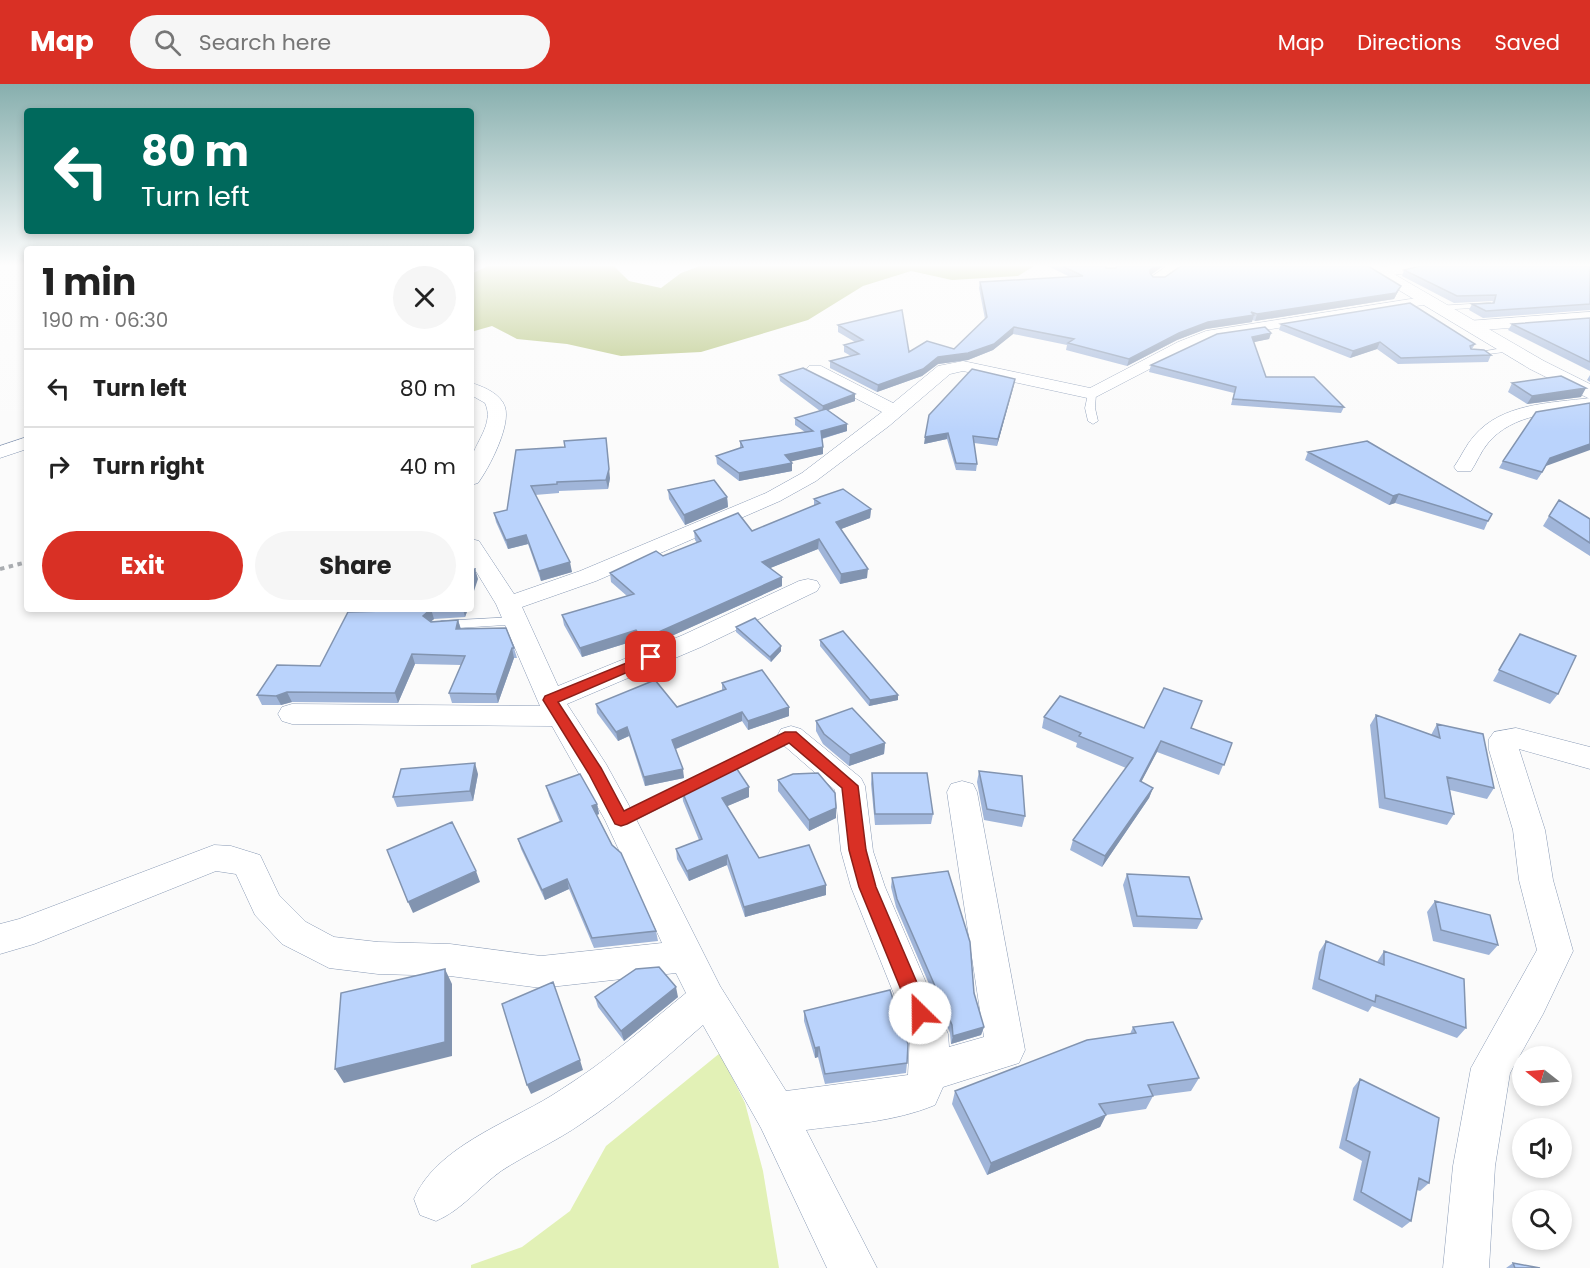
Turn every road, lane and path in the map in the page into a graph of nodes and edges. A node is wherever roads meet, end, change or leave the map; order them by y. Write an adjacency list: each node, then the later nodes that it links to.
1 (1305, 321): 10 (street)
2 (1460, 321): 4 (main road)
3 (1532, 321): 4 (street)
4 (1468, 326): 5 (main road)
5 (1509, 349): 6 (lane); 9 (main road)
6 (1473, 354)
7 (815, 370): 12 (street)
8 (474, 390): 17 (street)
9 (1590, 392)
10 (1092, 394): 12 (street); 13 (lane)
11 (1590, 403): 16 (street)
12 (894, 411): 22 (street)
13 (1093, 421)
14 (24, 444): 15 (street)
15 (0, 452)
16 (1464, 467)
17 (474, 471)
18 (474, 550): 22 (street)
19 (24, 563): 20 (path)
20 (0, 569)
21 (808, 585): 24 (street)
22 (513, 612): 23 (lane); 24 (street)
23 (434, 625)
24 (556, 708): 25 (street); 29 (street)
25 (292, 714)
26 (791, 736): 29 (lane); 33 (street)
27 (1590, 758): 37 (street)
28 (962, 792): 33 (street)
29 (621, 819): 31 (street)
30 (0, 939): 31 (street)
31 (685, 956): 32 (street)
32 (707, 998): 34 (street); 35 (street)
33 (929, 1072): 34 (street)
34 (776, 1113): 36 (street)
35 (435, 1199)
36 (854, 1268)
37 (1466, 1268)

